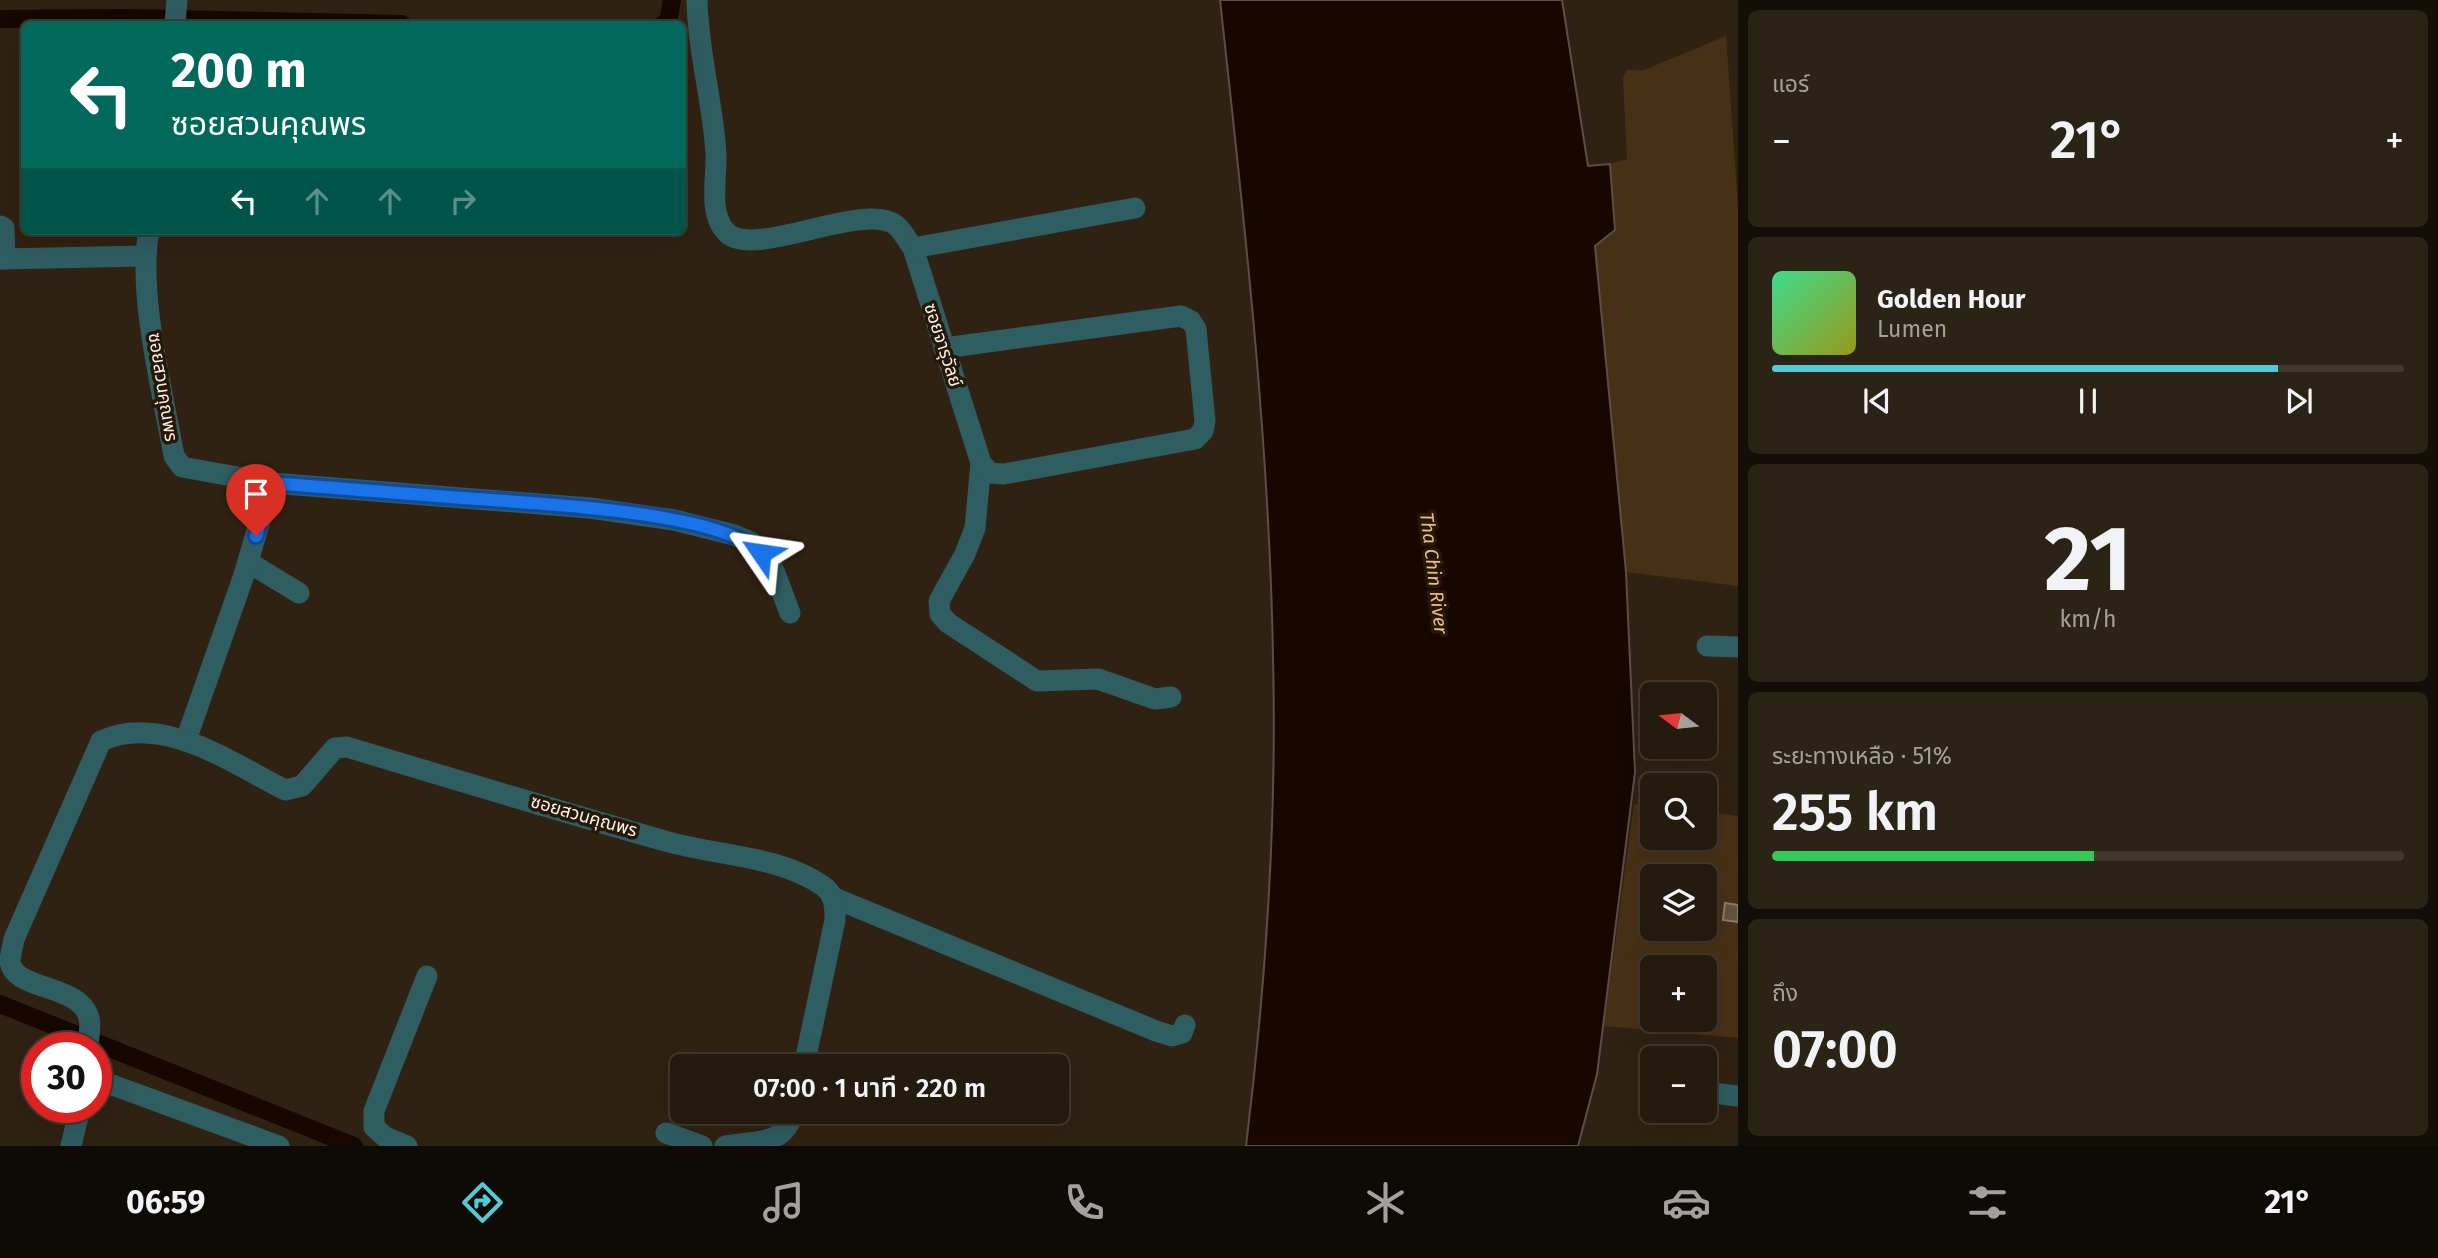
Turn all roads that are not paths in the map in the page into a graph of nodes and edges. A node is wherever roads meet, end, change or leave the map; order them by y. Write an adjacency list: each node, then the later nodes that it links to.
1 (177, 0): 3 (street)
2 (697, 0): 7 (street, ซอยจารุวัลย์)
3 (176, 21)
4 (1135, 208): 7 (street)
5 (0, 226): 9 (street)
6 (148, 235): 8 (street, ซอยสวนคุณพร)
7 (914, 248): 10 (street, ซอยจารุวัลย์)
8 (144, 256): 9 (street); 12 (street, ซอยสวนคุณพร)
9 (3, 259)
10 (944, 348): 11 (street, ซอยจารุวัลย์); 11 (street)
11 (981, 463): 18 (street, ซอยจารุวัลย์)
12 (271, 483): 13 (street); 15 (street, ซอยสวนคุณพร)
13 (248, 562): 14 (street); 19 (street)
14 (299, 593)
15 (790, 613)
16 (1707, 646): 17 (street)
17 (1738, 647)
18 (1171, 697)
19 (186, 740): 20 (street, ซอยสวนคุณพร); 23 (street, ซอยสวนคุณพร)
20 (832, 897): 22 (street, ซอยสวนคุณพร); 24 (street)
21 (427, 976): 34 (street)
22 (1185, 1025)
23 (89, 1032)
24 (807, 1054)
25 (112, 1086): 33 (street)
26 (1717, 1094): 27 (street)
27 (1738, 1096)
28 (75, 1123): 32 (street)
29 (791, 1124): 31 (street)
30 (666, 1133): 35 (street)
31 (780, 1144): 36 (street)
32 (71, 1146)
33 (279, 1146)
34 (407, 1146)
35 (702, 1146)
36 (725, 1146)

